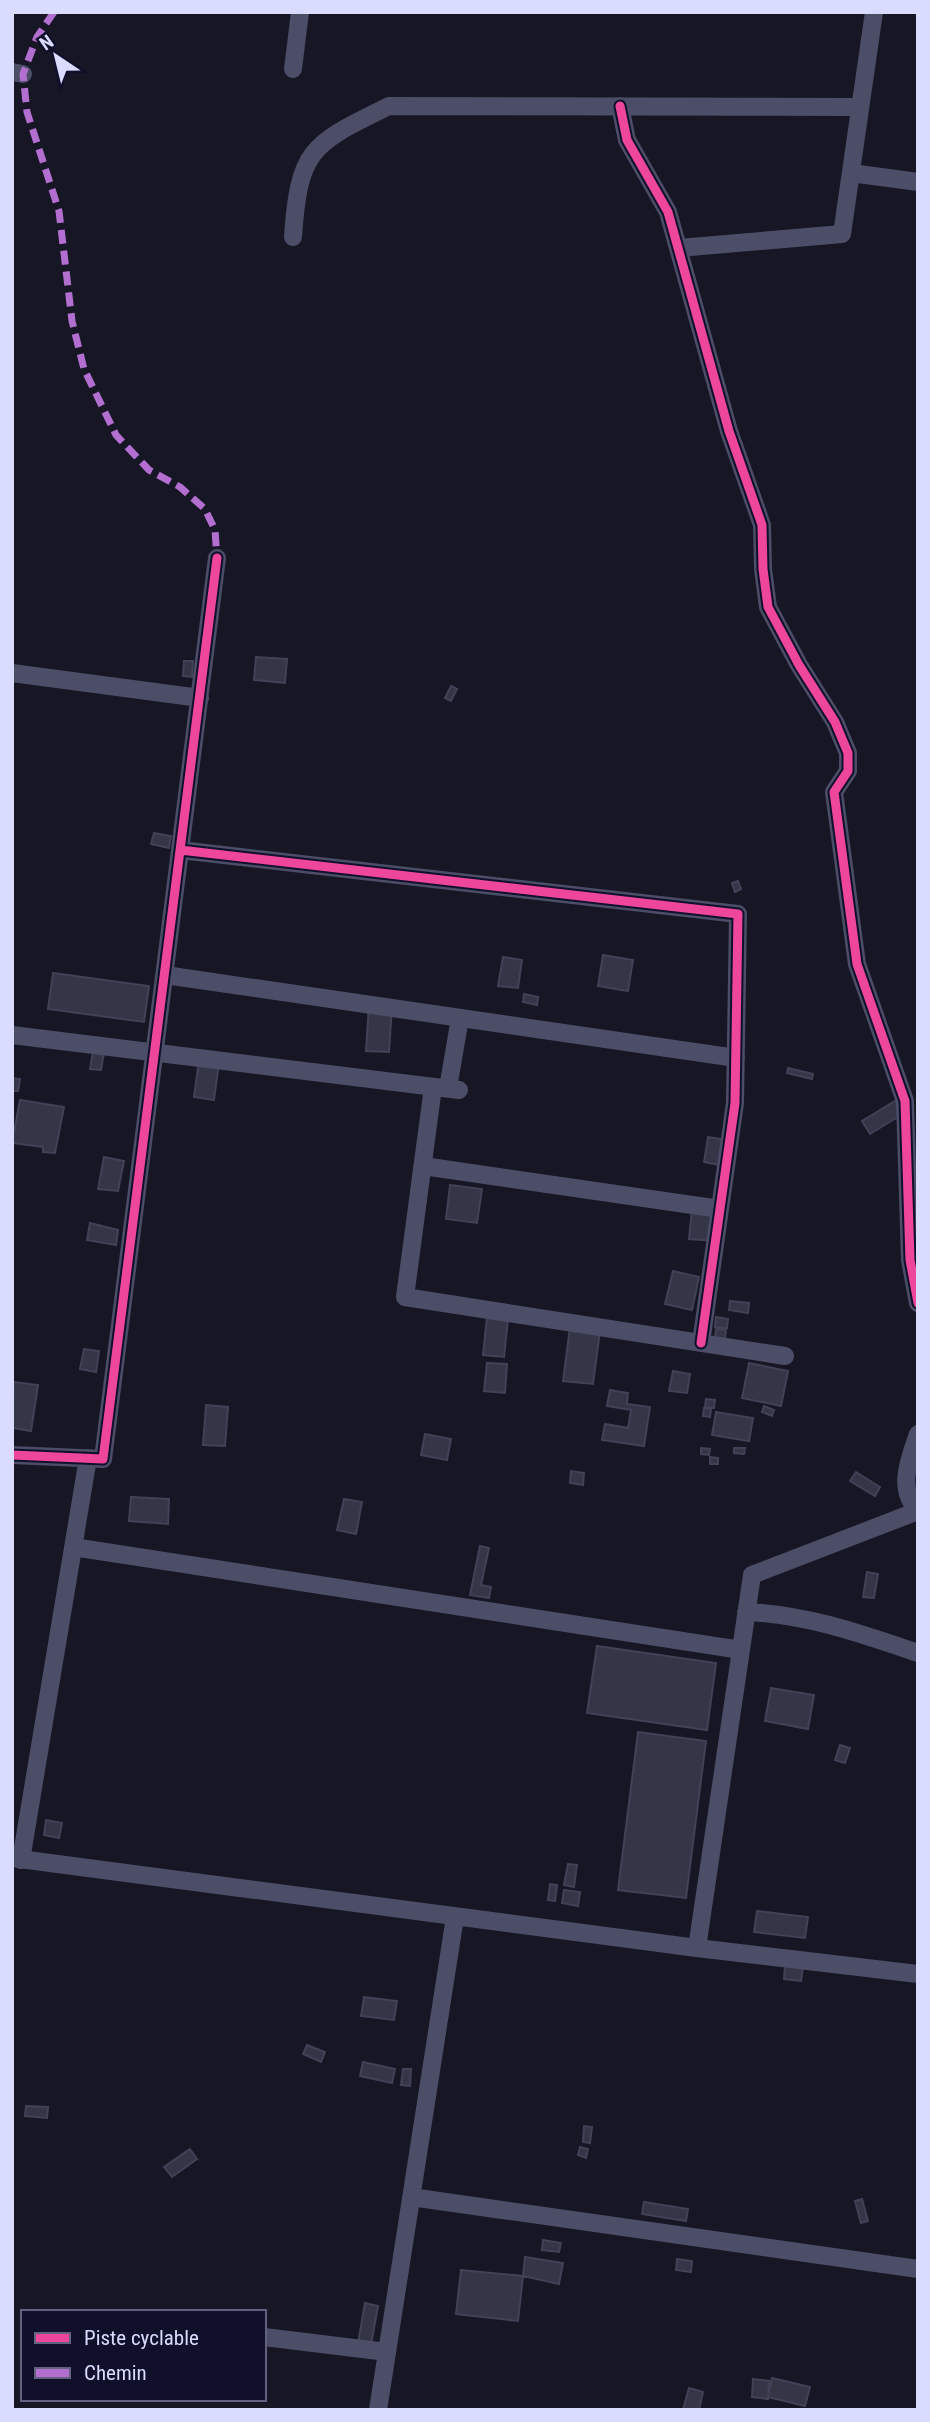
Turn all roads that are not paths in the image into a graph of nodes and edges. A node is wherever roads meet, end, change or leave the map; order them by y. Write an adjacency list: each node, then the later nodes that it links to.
1 (300, 12): 3 (street)
2 (874, 12): 5 (street)
3 (293, 69)
4 (620, 106): 5 (street); 8 (street); 9 (street)
5 (860, 107): 6 (street)
6 (851, 173): 7 (street); 9 (street)
7 (918, 182)
8 (293, 237)
9 (679, 248): 22 (street)
10 (217, 558): 12 (street)
11 (12, 673): 12 (street)
12 (200, 698): 13 (street)
13 (180, 850): 14 (street); 18 (street)
14 (165, 975): 15 (street); 17 (street)
15 (460, 1018): 18 (street); 19 (street)
16 (12, 1035): 17 (street)
17 (155, 1053): 19 (street); 27 (street)
18 (736, 1058): 21 (street)
19 (447, 1088): 20 (street)
20 (422, 1166): 21 (street); 23 (street)
21 (720, 1209): 23 (street)
22 (918, 1303)
23 (701, 1343): 24 (street)
24 (785, 1356)
25 (918, 1434): 28 (street)
26 (12, 1455): 27 (street)
27 (88, 1458): 29 (street)
28 (918, 1510): 30 (street)
29 (73, 1547): 31 (street); 33 (street)
30 (746, 1612): 31 (street); 32 (street)
31 (741, 1650): 35 (street)
32 (918, 1653)
33 (17, 1859): 34 (street)
34 (455, 1916): 35 (street); 37 (street)
35 (696, 1948): 36 (street)
36 (918, 1974)
37 (411, 2197): 38 (street); 40 (street)
38 (918, 2269)
39 (266, 2337): 40 (street)
40 (387, 2352): 41 (street)
41 (378, 2410)

